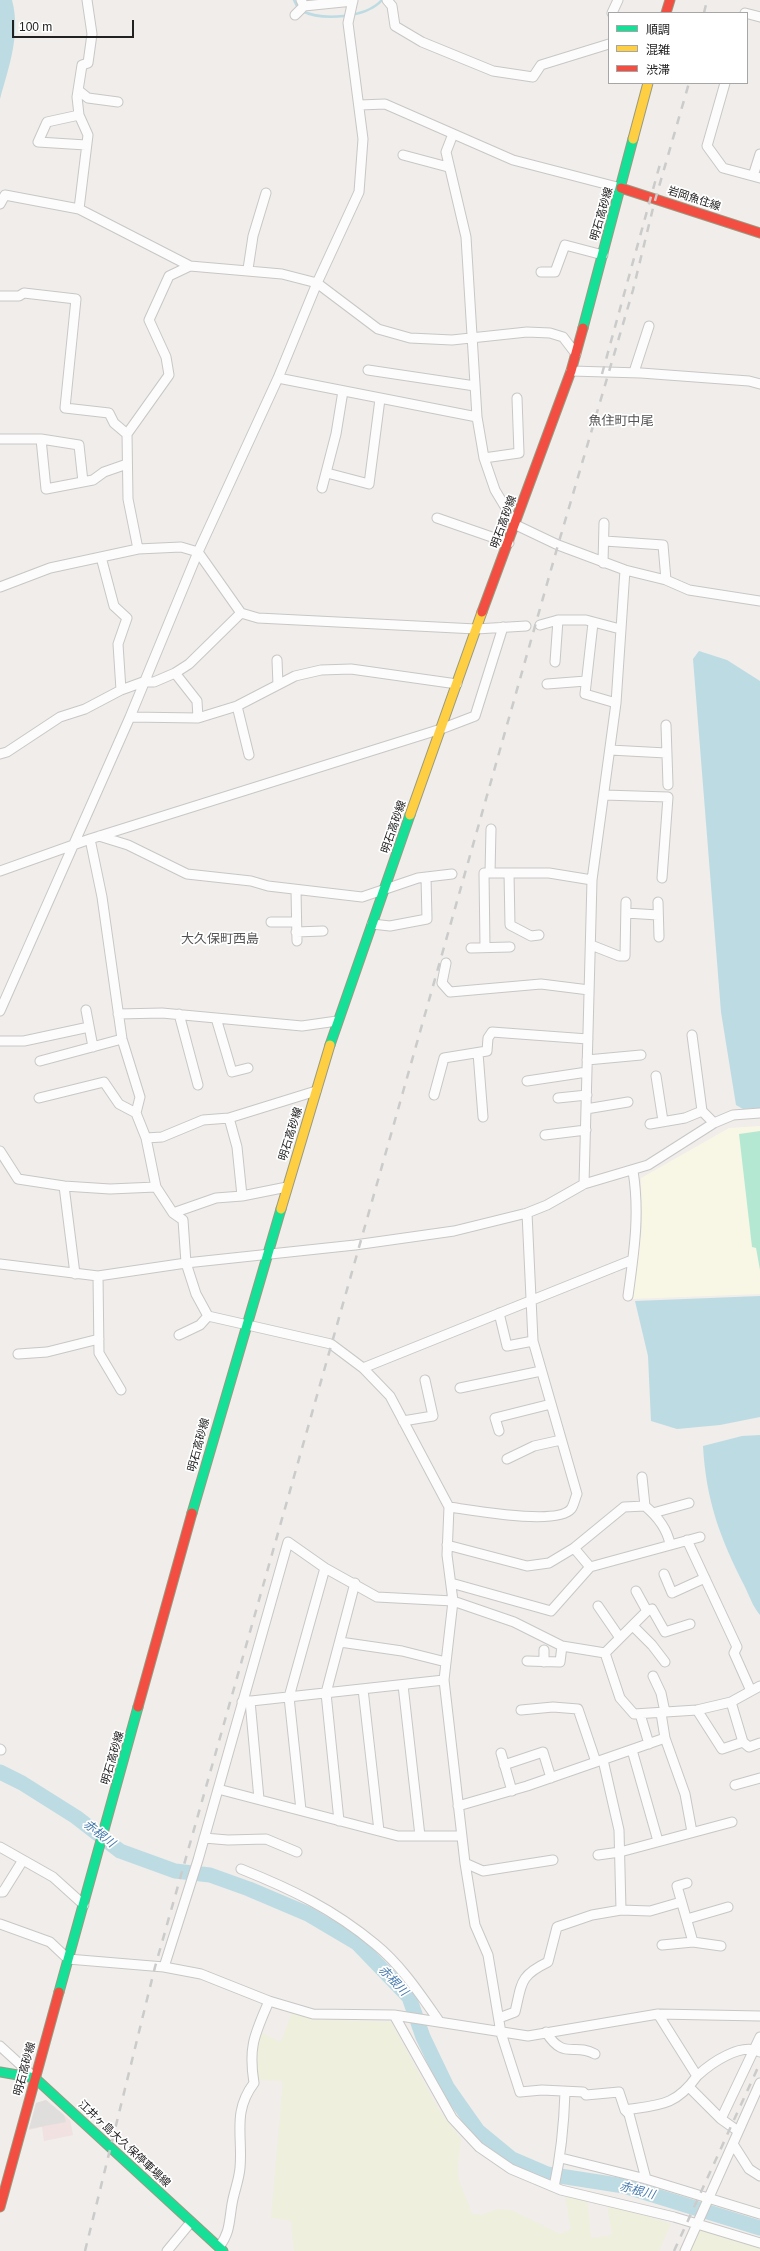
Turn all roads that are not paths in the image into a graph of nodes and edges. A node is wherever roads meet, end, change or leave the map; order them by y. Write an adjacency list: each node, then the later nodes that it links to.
1 (87, 0): 15 (street)
2 (353, 0): 6 (street); 17 (street)
3 (388, 0): 12 (street)
4 (618, 0): 7 (street)
5 (670, 0): 8 (main road)
6 (303, 3): 10 (street)
7 (612, 12)
8 (666, 12)
9 (748, 14): 11 (street)
10 (295, 15)
11 (760, 17)
12 (608, 44)
13 (648, 84): 25 (main road, 明石高砂線)
14 (725, 84): 24 (street)
15 (78, 90): 16 (street); 18 (street)
16 (118, 102)
17 (360, 105): 19 (street); 34 (street)
18 (79, 115): 20 (street); 20 (street)
19 (453, 134): 23 (street); 25 (street)
20 (86, 145): 28 (street)
21 (760, 154): 24 (street)
22 (403, 155): 23 (street)
23 (448, 167): 37 (street)
24 (756, 177)
25 (621, 188): 29 (main road, 岩岡魚住線); 30 (main road, 明石高砂線)
26 (266, 193): 32 (street)
27 (0, 204): 28 (street)
28 (79, 209): 31 (street)
29 (760, 233)
30 (603, 255): 33 (street); 38 (main road, 明石高砂線)
31 (190, 266): 32 (street); 49 (street)
32 (248, 269): 34 (street)
33 (541, 272)
34 (317, 283): 37 (street); 42 (street)
35 (0, 296): 49 (street)
36 (650, 326): 41 (street)
37 (472, 338): 38 (street); 44 (street)
38 (576, 354): 40 (main road, 明石高砂線)
39 (368, 370): 44 (street)
40 (571, 371): 41 (street); 59 (main road, 明石高砂線)
41 (634, 372): 43 (street)
42 (278, 378): 45 (street); 63 (street)
43 (760, 384)
44 (475, 386): 48 (street)
45 (343, 391): 47 (street); 54 (street)
46 (517, 398): 52 (street)
47 (380, 399): 48 (street); 54 (street)
48 (477, 417): 52 (street)
49 (127, 434): 53 (street)
50 (0, 439): 51 (street)
51 (41, 439): 55 (street); 55 (street)
52 (484, 458): 59 (street)
53 (128, 464): 55 (street); 62 (street)
54 (327, 473): 56 (street)
55 (83, 482)
56 (322, 488)
57 (437, 518): 61 (street)
58 (604, 523): 60 (street)
59 (516, 525): 61 (main road, 明石高砂線); 65 (street)
60 (605, 542): 65 (street); 67 (street)
61 (509, 543): 76 (main road, 明石高砂線)
62 (138, 549): 63 (street); 64 (street)
63 (198, 552): 70 (street); 82 (street)
64 (101, 557): 68 (street); 86 (street)
65 (603, 563): 66 (street)
66 (625, 570): 67 (street); 77 (street)
67 (666, 580): 69 (street)
68 (0, 587)
69 (760, 601)
70 (242, 613): 76 (street); 80 (street)
71 (558, 620): 72 (street); 73 (street); 79 (street)
72 (593, 623): 77 (street); 81 (street)
73 (540, 625)
74 (526, 626): 75 (street)
75 (503, 627): 76 (street); 92 (street)
76 (476, 629): 83 (main road, 明石高砂線)
77 (620, 629): 87 (street)
78 (277, 660): 85 (street)
79 (555, 662)
80 (175, 673): 82 (street); 90 (street)
81 (586, 681): 84 (street); 87 (street)
82 (143, 682): 86 (street); 89 (street)
83 (457, 684): 85 (street); 92 (main road, 明石高砂線)
84 (548, 684)
85 (278, 685): 88 (street)
86 (121, 690): 95 (street)
87 (616, 703): 93 (street)
88 (236, 706): 90 (street); 96 (street)
89 (130, 718): 90 (street); 101 (street)
90 (198, 718)
91 (666, 726): 94 (street)
92 (441, 730): 100 (street); 110 (main road, 明石高砂線)
93 (610, 750): 94 (street); 98 (street)
94 (666, 753): 97 (street)
95 (0, 754)
96 (248, 755)
97 (668, 786)
98 (604, 795): 107 (street); 108 (street)
99 (491, 829): 103 (street)
100 (95, 838): 101 (street); 109 (street); 131 (street)
101 (75, 844): 102 (street); 130 (street)
102 (0, 870)
103 (490, 873): 104 (street); 124 (street)
104 (509, 873): 108 (street); 120 (street)
105 (452, 874): 106 (street)
106 (426, 877): 110 (street); 117 (street)
107 (662, 878)
108 (592, 880): 123 (street)
109 (296, 890): 110 (street); 116 (street)
110 (384, 890): 117 (main road, 明石高砂線)
111 (626, 902): 113 (street)
112 (658, 902): 114 (street)
113 (626, 913): 114 (street); 123 (street)
114 (658, 915): 121 (street)
115 (271, 922): 116 (street)
116 (296, 922): 119 (street)
117 (372, 924): 134 (main road, 明石高砂線)
118 (323, 931): 119 (street)
119 (296, 932): 122 (street)
120 (539, 935)
121 (659, 936)
122 (297, 941)
123 (591, 945): 128 (street)
124 (485, 947): 125 (street); 126 (street)
125 (510, 947)
126 (471, 948)
127 (446, 963): 128 (street)
128 (589, 990): 138 (street)
129 (86, 1010): 135 (street)
130 (0, 1011)
131 (118, 1014): 132 (street); 137 (street)
132 (179, 1014): 133 (street); 149 (street)
133 (216, 1018): 134 (street); 145 (street)
134 (337, 1021): 150 (main road, 明石高砂線)
135 (89, 1027): 139 (street); 140 (street)
136 (692, 1035): 157 (street)
137 (122, 1039): 140 (street); 158 (street)
138 (588, 1039): 141 (street); 143 (street)
139 (0, 1041)
140 (93, 1047): 144 (street)
141 (478, 1053): 151 (street); 160 (street)
142 (641, 1055): 143 (street)
143 (587, 1060): 146 (street)
144 (40, 1061)
145 (248, 1068)
146 (587, 1072): 148 (street); 152 (street)
147 (656, 1076): 162 (street)
148 (527, 1081)
149 (198, 1085)
150 (316, 1091): 161 (street); 173 (main road, 明石高砂線)
151 (434, 1095)
152 (587, 1095): 154 (street); 156 (street)
153 (39, 1098): 158 (street)
154 (558, 1098)
155 (628, 1102): 156 (street)
156 (586, 1109): 165 (street)
157 (702, 1112): 162 (street); 163 (street)
158 (136, 1113): 167 (street)
159 (760, 1113): 163 (street)
160 (483, 1117)
161 (229, 1118): 167 (street); 174 (street)
162 (663, 1122): 164 (street)
163 (714, 1123): 169 (street)
164 (650, 1124)
165 (586, 1130): 166 (street); 170 (street)
166 (545, 1135)
167 (146, 1138): 172 (street)
168 (0, 1151): 171 (street)
169 (633, 1171): 170 (street); 178 (street)
170 (584, 1184): 176 (street)
171 (64, 1186): 172 (street); 181 (street)
172 (156, 1187): 175 (street)
173 (287, 1187): 174 (street); 177 (main road, 明石高砂線)
174 (242, 1196): 175 (street)
175 (173, 1213): 179 (street)
176 (527, 1213): 177 (street); 184 (street)
177 (267, 1253): 179 (street); 187 (main road, 明石高砂線)
178 (632, 1260): 183 (street); 184 (street)
179 (186, 1263): 182 (street); 186 (street)
180 (0, 1264): 181 (street)
181 (75, 1274): 182 (street)
182 (98, 1276): 189 (street)
183 (628, 1296)
184 (532, 1299): 185 (street); 190 (street)
185 (499, 1313): 190 (street); 192 (street)
186 (208, 1316): 187 (street); 188 (street)
187 (247, 1326): 192 (street); 282 (main road, 明石高砂線)
188 (179, 1335)
189 (99, 1339): 191 (street); 196 (street)
190 (533, 1341): 193 (street)
191 (18, 1354)
192 (364, 1368): 198 (street)
193 (541, 1371): 195 (street); 197 (street)
194 (425, 1380): 198 (street)
195 (460, 1388)
196 (121, 1390)
197 (551, 1404): 199 (street); 200 (street)
198 (403, 1421): 205 (street)
199 (499, 1432)
200 (561, 1440): 201 (street); 205 (street)
201 (507, 1459)
202 (642, 1477): 204 (street)
203 (689, 1503): 206 (street)
204 (645, 1506): 206 (street); 211 (street)
205 (449, 1507): 210 (street)
206 (653, 1513): 209 (street)
207 (700, 1537): 208 (street)
208 (687, 1540): 209 (street); 215 (street)
209 (670, 1544): 212 (street)
210 (447, 1546): 211 (street); 217 (street)
211 (574, 1548): 212 (street)
212 (590, 1567): 217 (street)
213 (325, 1568): 216 (street); 240 (street); 241 (street)
214 (664, 1574): 215 (street)
215 (705, 1578): 238 (street)
216 (355, 1583): 219 (street); 225 (street)
217 (451, 1583): 219 (street)
218 (636, 1591): 221 (street)
219 (453, 1600): 226 (street); 229 (street)
220 (598, 1606): 224 (street)
221 (647, 1611): 222 (street); 223 (street)
222 (690, 1624)
223 (633, 1626): 224 (street); 232 (street)
224 (620, 1638): 228 (street)
225 (340, 1642): 229 (street); 239 (street)
226 (562, 1646): 228 (street); 231 (street)
227 (544, 1650): 231 (street)
228 (605, 1653): 246 (street)
229 (446, 1662): 234 (street)
230 (527, 1662): 231 (street)
231 (544, 1662)
232 (665, 1662)
233 (653, 1676): 245 (street)
234 (444, 1680): 235 (street); 261 (street)
235 (403, 1685): 237 (street); 267 (street)
236 (760, 1686): 238 (street)
237 (363, 1689): 239 (street); 265 (street)
238 (751, 1690): 242 (street)
239 (326, 1693): 240 (street); 263 (street)
240 (289, 1697): 241 (street); 262 (street)
241 (246, 1701): 258 (street); 260 (street)
242 (731, 1702): 244 (street); 248 (street)
243 (521, 1710): 253 (street)
244 (697, 1710): 245 (street); 248 (street)
245 (663, 1712): 246 (street); 247 (street)
246 (640, 1714): 250 (street)
247 (665, 1738): 250 (street); 266 (street)
248 (743, 1742): 249 (street)
249 (760, 1743)
250 (649, 1744): 251 (street)
251 (632, 1750): 253 (street); 270 (street)
252 (501, 1753): 254 (street)
253 (599, 1761): 255 (street); 273 (street)
254 (504, 1765): 255 (street); 259 (street)
255 (551, 1778): 259 (street)
256 (760, 1778): 257 (street)
257 (735, 1785)
258 (218, 1789): 260 (street); 269 (street)
259 (512, 1790): 261 (street)
260 (259, 1799): 262 (street)
261 (458, 1806): 268 (street)
262 (301, 1810): 263 (street)
263 (340, 1821): 265 (street)
264 (732, 1822): 266 (street)
265 (379, 1831): 267 (street)
266 (692, 1832): 270 (street)
267 (420, 1836): 268 (street)
268 (462, 1836): 277 (street)
269 (204, 1838): 272 (street); 291 (street)
270 (658, 1842): 273 (street)
271 (0, 1847): 275 (street)
272 (297, 1852)
273 (620, 1852): 274 (street); 284 (street)
274 (598, 1855)
275 (23, 1860): 280 (street); 282 (street)
276 (553, 1860): 277 (street)
277 (465, 1863): 296 (street)
278 (241, 1869): 297 (street)
279 (686, 1883): 281 (street)
280 (0, 1892)
281 (681, 1902): 284 (street); 285 (street)
282 (84, 1904): 290 (main road, 明石高砂線)
283 (728, 1907): 285 (street)
284 (621, 1910): 296 (street)
285 (687, 1920): 287 (street)
286 (0, 1924): 290 (street)
287 (693, 1942): 288 (street); 289 (street)
288 (662, 1945)
289 (721, 1946)
290 (68, 1959): 291 (street); 306 (main road, 明石高砂線)
291 (164, 1967): 292 (street)
292 (269, 2001): 294 (street); 324 (street)
293 (658, 2014): 295 (street); 298 (street); 305 (street)
294 (394, 2015): 297 (street); 317 (street)
295 (760, 2016)
296 (499, 2018): 299 (street)
297 (439, 2021): 299 (street)
298 (546, 2032): 299 (street); 303 (street)
299 (501, 2033): 309 (street)
300 (760, 2037): 302 (street)
301 (0, 2046): 306 (street)
302 (757, 2051): 305 (street); 311 (street)
303 (595, 2054)
304 (0, 2072): 306 (main road)
305 (697, 2076): 308 (street)
306 (35, 2078): 319 (main road, 明石高砂線); 321 (main road, 江井ヶ島大久保停車場線)
307 (760, 2083): 312 (street)
308 (689, 2087): 310 (street); 311 (street)
309 (565, 2092): 310 (street); 314 (street)
310 (625, 2110): 316 (street)
311 (721, 2119): 312 (street)
312 (738, 2131): 313 (street)
313 (733, 2144): 315 (street); 318 (street)
314 (561, 2158): 316 (street); 317 (street)
315 (760, 2176)
316 (646, 2179): 318 (street)
317 (554, 2187): 322 (street)
318 (709, 2197): 320 (street); 322 (street)
319 (0, 2207)
320 (760, 2214)
321 (191, 2222): 324 (main road, 江井ヶ島大久保停車場線); 325 (street)
322 (697, 2225): 323 (street); 326 (street)
323 (760, 2243)
324 (221, 2249)
325 (168, 2251)
326 (685, 2251)

